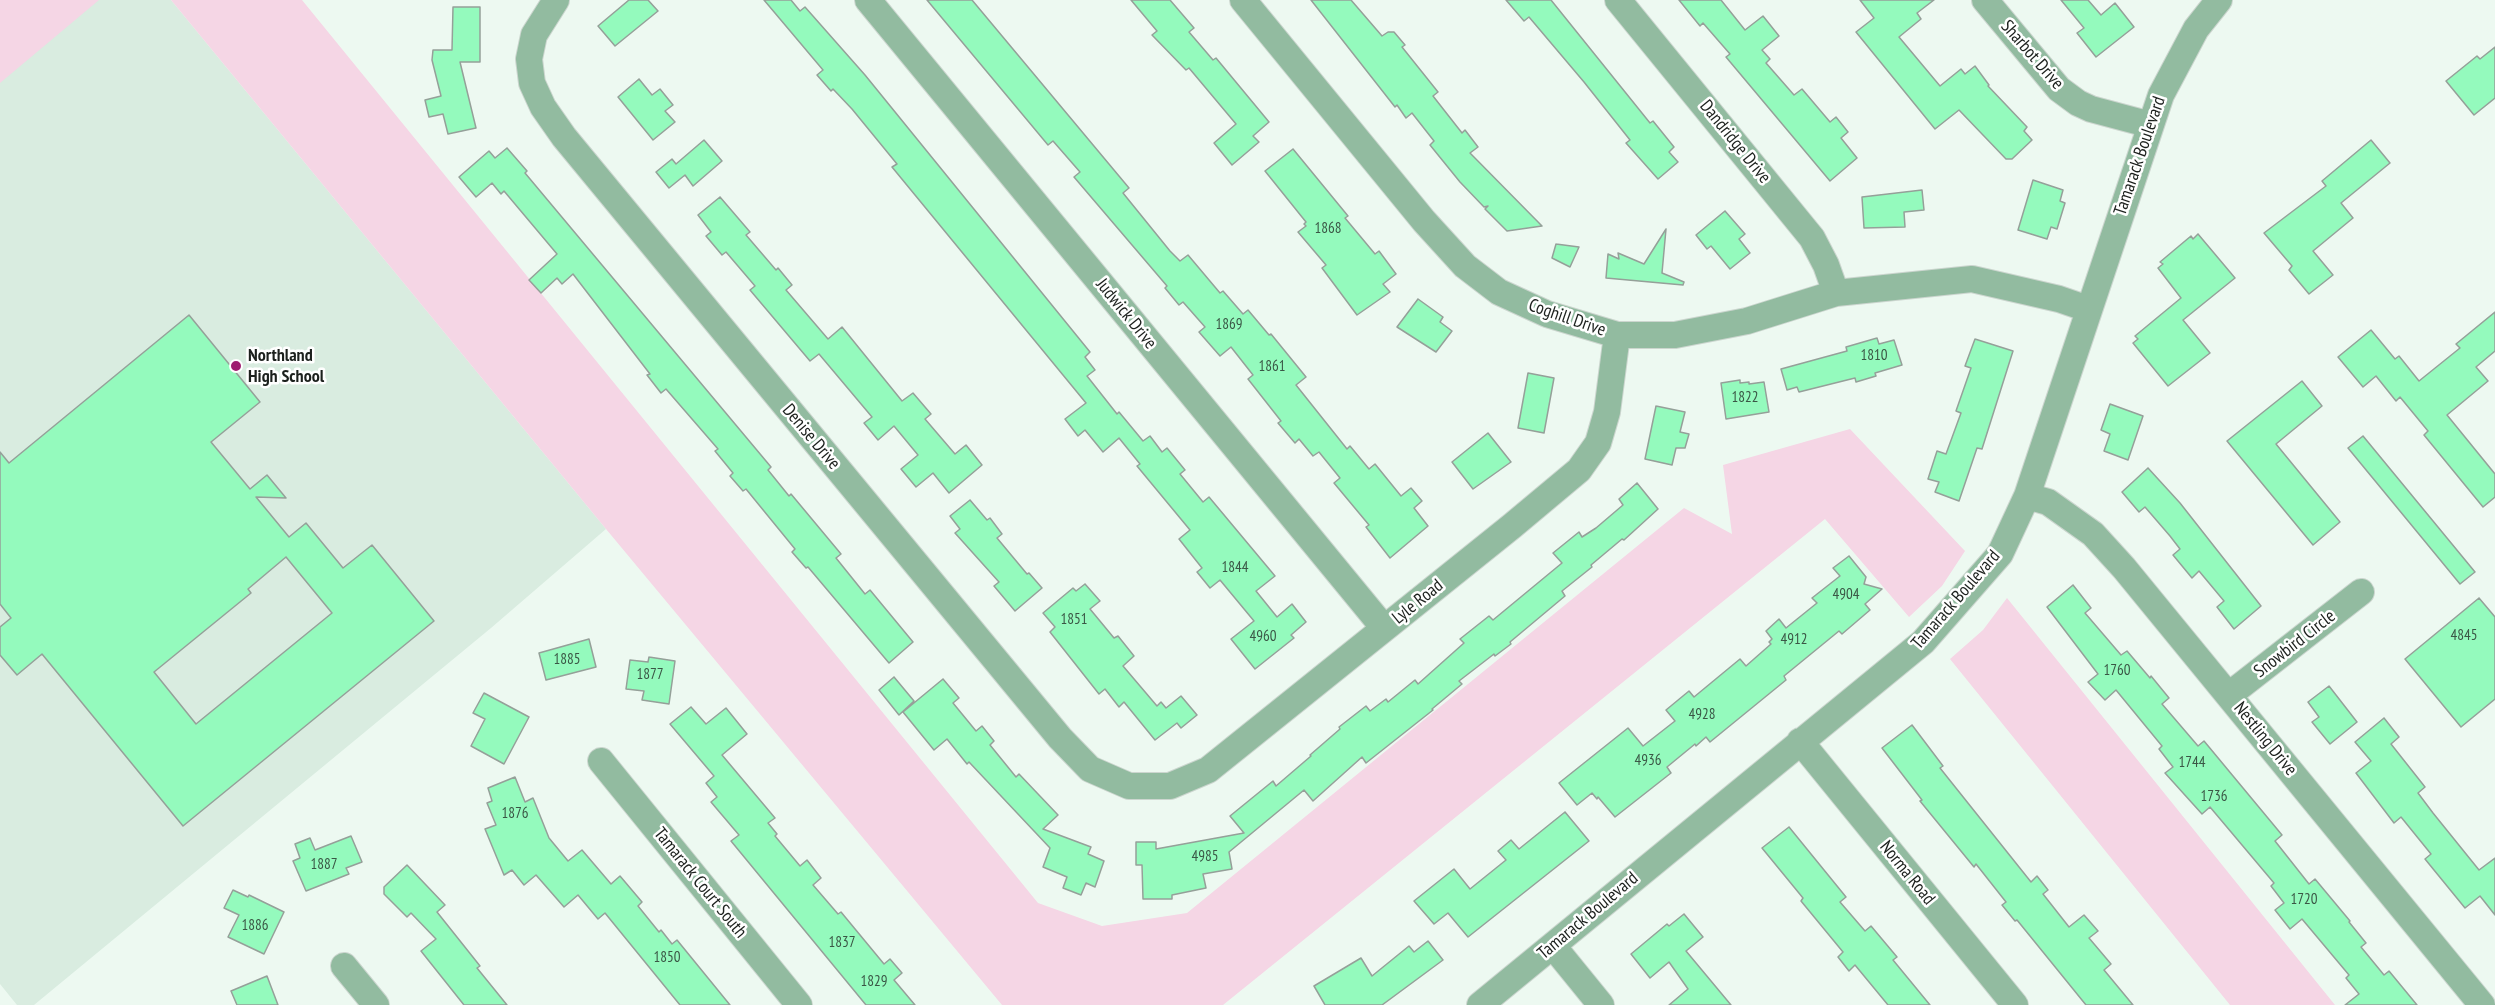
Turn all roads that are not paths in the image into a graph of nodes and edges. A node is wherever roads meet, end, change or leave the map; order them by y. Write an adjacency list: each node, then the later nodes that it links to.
1 (556, 0): 17 (street, Denise Drive)
2 (868, 0): 13 (street, Judwick Drive)
3 (1242, 0): 10 (street, Coghill Drive)
4 (1618, 0): 8 (street, Dandridge Drive)
5 (1985, 0): 7 (street, Sharbot Drive)
6 (2219, 0): 7 (street, Tamarack Boulevard)
7 (2151, 125): 9 (street, Tamarack Boulevard)
8 (1836, 293): 9 (street, Coghill Drive); 10 (street, Coghill Drive)
9 (2088, 309): 11 (street, Tamarack Boulevard)
10 (1617, 335): 13 (street, Lyle Road)
11 (2027, 496): 14 (street, Nestling Drive); 15 (street, Tamarack Boulevard)
12 (2361, 592): 14 (street, Snowbird Circle)
13 (1384, 628): 17 (street, Lyle Road)
14 (2229, 695): 25 (street, Nestling Drive)
15 (1800, 741): 18 (street, Tamarack Boulevard); 24 (street, Norma Road)
16 (601, 761): 21 (street, Tamarack Court South)
17 (1129, 786)
18 (1553, 946): 22 (street, Tamarack Boulevard); 23 (street)
19 (344, 966): 20 (street)
20 (376, 1005)
21 (799, 1005)
22 (1480, 1005)
23 (1601, 1005)
24 (2015, 1005)
25 (2482, 1005)

